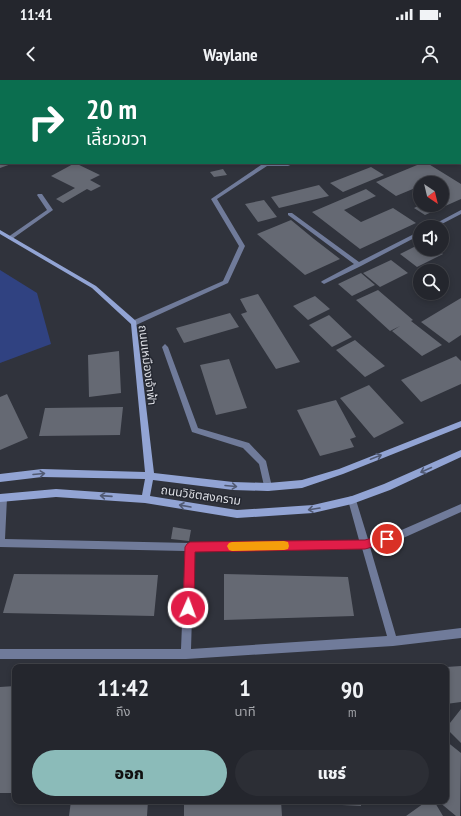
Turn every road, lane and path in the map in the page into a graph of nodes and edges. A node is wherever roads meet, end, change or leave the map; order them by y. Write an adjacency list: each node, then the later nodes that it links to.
1 (264, 164): 11 (street)
2 (40, 195): 8 (street)
3 (461, 212): 5 (street)
4 (290, 214): 9 (street)
5 (446, 220)
6 (0, 232): 8 (main road, ถนนเหมืองเจ้าฟ้า)
7 (413, 237): 9 (street)
8 (10, 238): 11 (main road, ถนนเหมืองเจ้าฟ้า)
9 (359, 265): 10 (street)
10 (324, 282)
11 (134, 323): 15 (main road, ถนนเหมืองเจ้าฟ้า)
12 (165, 347): 17 (street)
13 (461, 424): 17 (main road, ถนนวิชิตสงคราม, one-way to 13)
14 (461, 454): 20 (main road, ถนนวิชิตสงคราม, one-way to 20)
15 (150, 476): 16 (main road, ถนนวิชิตสงคราม, one-way to 15); 17 (main road, ถนนวิชิตสงคราม, one-way to 17); 19 (main road, ถนนเหมืองเจ้าฟ้า)
16 (0, 478)
17 (268, 487)
18 (1, 498): 19 (main road, ถนนวิชิตสงคราม, one-way to 18); 22 (street)
19 (145, 499): 20 (main road, ถนนวิชิตสงคราม, one-way to 19)
20 (352, 500): 23 (street)
21 (461, 508): 23 (street)
22 (0, 542): 24 (street)
23 (365, 544): 24 (street); 26 (street)
24 (190, 547): 28 (street)
25 (461, 633): 26 (street)
26 (393, 641): 28 (street)
27 (0, 654): 28 (street)
28 (186, 654)

